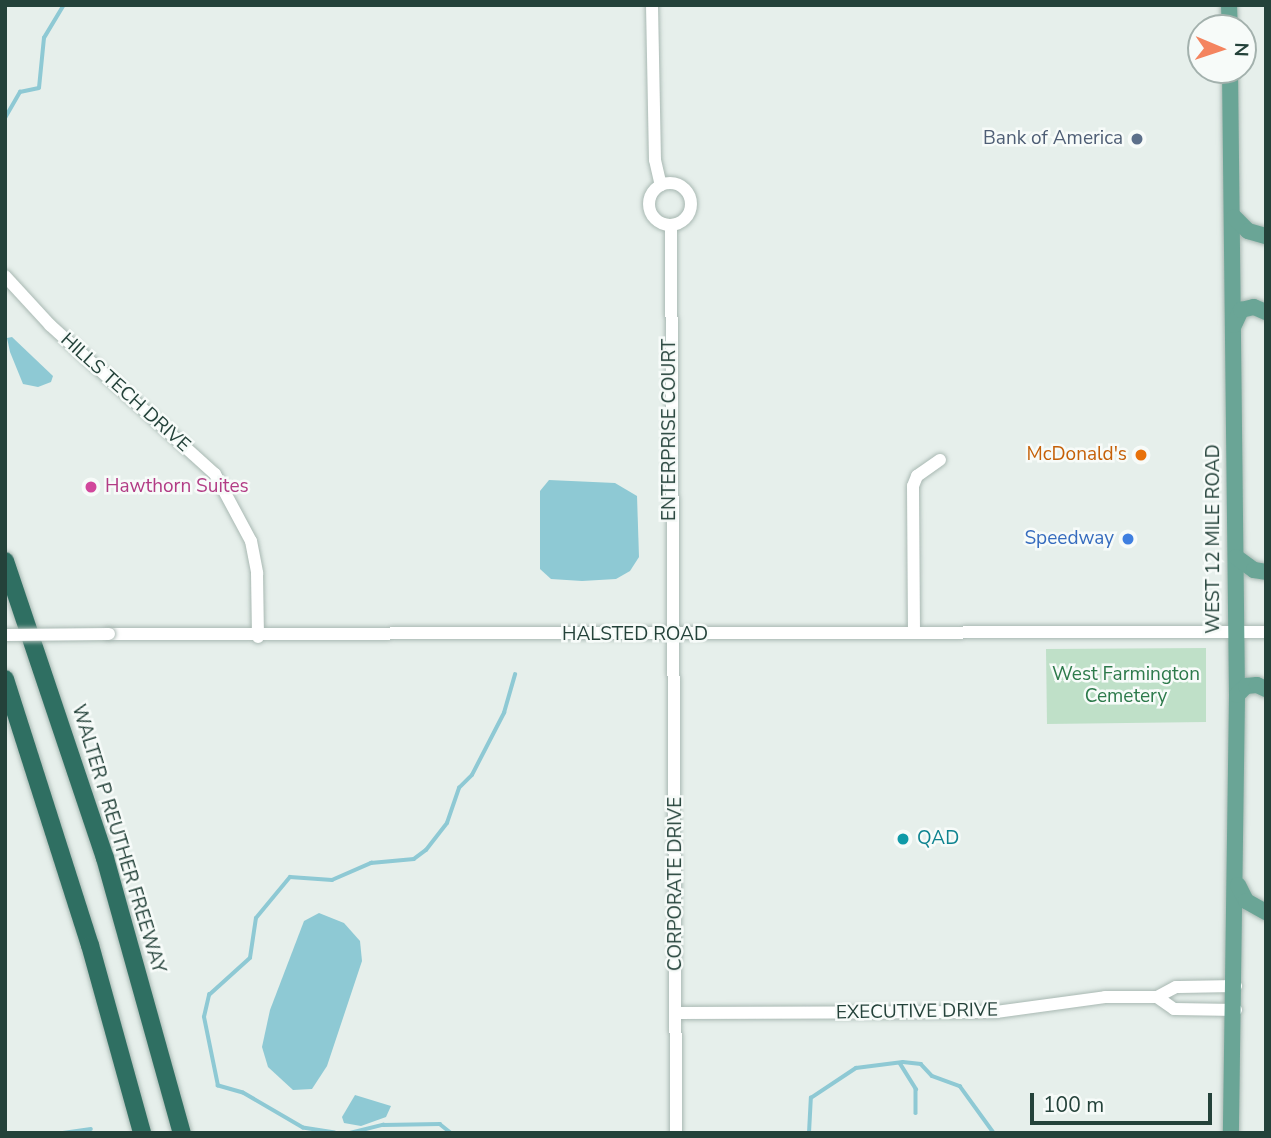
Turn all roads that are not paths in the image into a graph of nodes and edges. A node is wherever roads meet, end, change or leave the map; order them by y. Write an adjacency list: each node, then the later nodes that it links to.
1 (652, 5): 3 (street)
2 (1230, 84): 4 (main road, WEST 12 MILE ROAD)
3 (661, 185): 5 (street); 5 (street)
4 (1234, 217): 6 (main road); 9 (main road, WEST 12 MILE ROAD)
5 (671, 225): 18 (street, ENTERPRISE COURT)
6 (1266, 236)
7 (5, 276): 19 (street, HILLS TECH DRIVE)
8 (1266, 312): 9 (main road)
9 (1233, 327): 11 (main road, WEST 12 MILE ROAD)
10 (940, 460): 14 (street)
11 (1236, 557): 13 (main road); 15 (main road, WEST 12 MILE ROAD)
12 (5, 561): 30 (highway, WALTER P REUTHER FREEWAY)
13 (1266, 572)
14 (914, 632): 15 (street, HALSTED ROAD); 18 (street, HALSTED ROAD)
15 (1235, 632): 16 (street, HALSTED ROAD); 22 (main road, WEST 12 MILE ROAD)
16 (1266, 632)
17 (5, 635): 19 (street, HALSTED ROAD, bridge)
18 (671, 635): 19 (street, HALSTED ROAD); 28 (street, CORPORATE DRIVE)
19 (258, 637)
20 (5, 679): 29 (highway)
21 (1266, 690): 22 (main road)
22 (1237, 695): 23 (main road, WEST 12 MILE ROAD)
23 (1236, 883): 24 (main road); 25 (main road, WEST 12 MILE ROAD)
24 (1266, 912)
25 (1236, 986): 26 (street, EXECUTIVE DRIVE); 27 (main road, WEST 12 MILE ROAD)
26 (1157, 997): 27 (street, EXECUTIVE DRIVE); 28 (street, EXECUTIVE DRIVE)
27 (1236, 1010): 32 (main road, WEST 12 MILE ROAD)
28 (676, 1013): 31 (street, CORPORATE DRIVE)
29 (142, 1133)
30 (182, 1133)
31 (676, 1133)
32 (1231, 1133)

